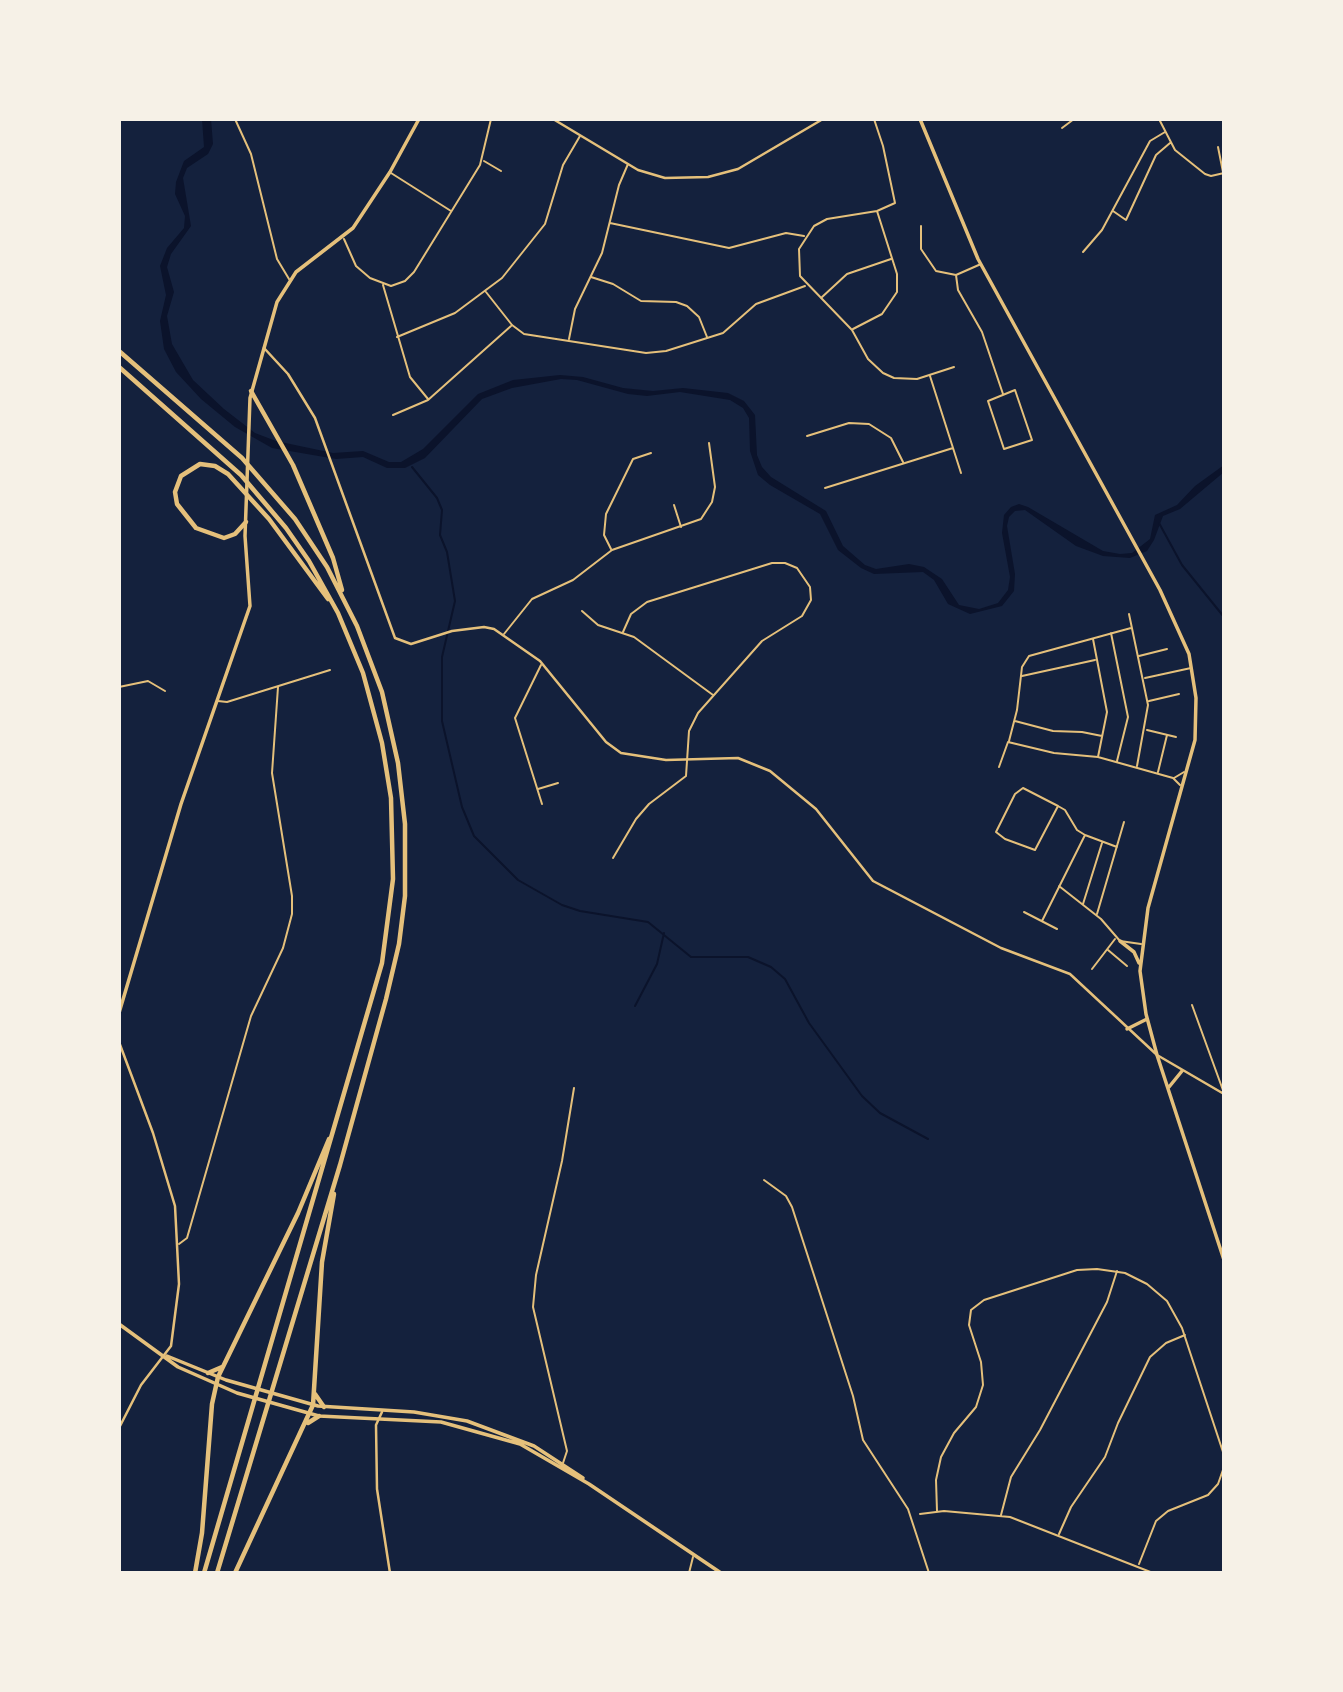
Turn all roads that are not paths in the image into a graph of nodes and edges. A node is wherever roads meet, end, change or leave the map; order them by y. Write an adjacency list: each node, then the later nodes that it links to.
1 (235, 119): 32 (street)
2 (419, 119): 18 (main road)
3 (491, 119): 15 (street)
4 (553, 119): 12 (street)
5 (823, 119): 16 (street)
6 (874, 119): 21 (street)
7 (920, 119): 29 (main road)
8 (1074, 119): 10 (street)
9 (1159, 119): 11 (street)
10 (1062, 128)
11 (1165, 132): 13 (street); 22 (street)
12 (580, 135): 16 (street); 35 (street)
13 (1170, 143): 19 (street); 22 (street)
14 (1218, 147): 19 (street)
15 (482, 160): 17 (street); 20 (street)
16 (628, 164): 23 (street)
17 (501, 171)
18 (390, 172): 20 (street); 26 (main road)
19 (1224, 173)
20 (452, 211): 33 (street)
21 (877, 211): 25 (street); 28 (street)
22 (1112, 211): 27 (street)
23 (610, 223): 25 (street); 31 (street)
24 (922, 226): 30 (street)
25 (805, 237): 34 (street)
26 (343, 238): 32 (main road); 33 (street)
27 (1083, 253)
28 (892, 258): 36 (street); 38 (street)
29 (981, 264): 30 (street); 75 (main road)
30 (956, 275): 48 (street)
31 (592, 277): 40 (street); 41 (street)
32 (289, 280): 42 (main road)
33 (384, 285): 39 (street)
34 (806, 285): 36 (street); 40 (street)
35 (486, 292): 37 (street); 39 (street)
36 (820, 298): 38 (street)
37 (512, 325): 41 (street); 49 (street)
38 (852, 330): 46 (street)
39 (397, 337): 49 (street)
40 (708, 338): 41 (street)
41 (569, 340)
42 (263, 348): 47 (main road); 69 (street)
43 (119, 351): 62 (highway)
44 (119, 367): 64 (highway)
45 (954, 367): 46 (street)
46 (929, 375): 53 (street)
47 (251, 391): 59 (main road); 62 (highway)
48 (1003, 395): 48 (street)
49 (428, 400): 50 (street)
50 (393, 415)
51 (807, 436): 55 (street)
52 (709, 443): 60 (street)
53 (953, 448): 55 (street); 56 (street)
54 (651, 453): 61 (street)
55 (903, 463): 57 (street)
56 (961, 474)
57 (824, 488)
58 (674, 505): 60 (street)
59 (246, 522): 64 (highway); 84 (main road)
60 (681, 528): 61 (street)
61 (612, 550): 69 (street)
62 (344, 597): 133 (highway)
63 (582, 611): 67 (street)
64 (338, 613): 132 (highway)
65 (1129, 614): 66 (street)
66 (1130, 628): 68 (street); 72 (street)
67 (623, 632): 83 (street); 83 (street)
68 (1111, 633): 70 (street); 94 (street)
69 (503, 635): 74 (street)
70 (1093, 638): 73 (street); 77 (street)
71 (1167, 649): 72 (street)
72 (1138, 656): 78 (street)
73 (1097, 659): 77 (street); 89 (street)
74 (542, 664): 93 (street); 102 (street)
75 (1192, 667): 78 (street); 97 (main road)
76 (330, 670): 80 (street)
77 (1021, 677): 86 (street)
78 (1144, 679): 85 (street)
79 (119, 687): 81 (street)
80 (278, 687): 84 (street); 135 (street)
81 (165, 691)
82 (1179, 694): 85 (street)
83 (714, 695): 93 (street)
84 (218, 701): 123 (main road)
85 (1147, 701): 87 (street)
86 (1015, 721): 89 (street); 91 (street)
87 (1145, 730): 88 (street); 96 (street)
88 (1167, 736): 90 (street); 98 (street)
89 (1102, 737): 92 (street)
90 (1176, 737)
91 (1008, 741): 92 (street); 95 (street)
92 (1098, 757): 94 (street)
93 (688, 759): 109 (street); 125 (street)
94 (1117, 762): 96 (street)
95 (999, 767)
96 (1137, 767): 98 (street)
97 (1189, 769): 99 (street); 101 (main road)
98 (1158, 773): 99 (street)
99 (1173, 778): 101 (street)
100 (558, 783): 102 (street)
101 (1183, 789): 117 (main road)
102 (537, 790): 103 (street)
103 (542, 804)
104 (1058, 806): 104 (street); 106 (street)
105 (1124, 822): 108 (street)
106 (1085, 835): 107 (street); 110 (street)
107 (1103, 842): 108 (street); 111 (street)
108 (1116, 847): 113 (street)
109 (613, 858)
110 (1059, 886): 111 (street); 114 (street)
111 (1083, 904): 113 (street)
112 (1024, 912): 114 (street)
113 (1096, 915): 116 (street)
114 (1042, 921): 115 (street)
115 (1057, 929)
116 (1118, 940): 117 (street); 118 (street); 121 (main road)
117 (1142, 944): 121 (main road)
118 (1107, 949): 119 (street); 120 (street)
119 (1127, 966)
120 (1092, 968)
121 (1140, 968): 124 (main road)
122 (1192, 1005): 131 (street)
123 (119, 1013)
124 (1147, 1019): 125 (main road); 127 (main road)
125 (1127, 1030): 127 (street)
126 (119, 1042): 135 (street)
127 (1157, 1055): 128 (street); 130 (main road)
128 (1182, 1071): 130 (main road); 131 (street)
129 (573, 1088): 155 (street)
130 (1168, 1090): 136 (main road)
131 (1224, 1094)
132 (338, 1116): 141 (highway); 164 (highway)
133 (340, 1165): 145 (highway); 165 (highway)
134 (764, 1180): 170 (street)
135 (179, 1244): 140 (street)
136 (1224, 1260)
137 (1117, 1271): 139 (street); 157 (street); 159 (street)
138 (119, 1324): 140 (main road)
139 (1185, 1335): 154 (street); 160 (street)
140 (165, 1355): 142 (main road); 144 (main road); 153 (street)
141 (222, 1366): 142 (highway); 143 (highway)
142 (208, 1373): 143 (main road)
143 (218, 1377): 144 (highway); 146 (main road)
144 (215, 1385): 149 (main road); 163 (highway)
145 (315, 1394): 146 (highway); 147 (highway)
146 (313, 1405): 147 (main road); 149 (highway)
147 (324, 1407): 148 (main road)
148 (382, 1412): 151 (street); 155 (main road)
149 (310, 1414): 150 (main road); 152 (highway)
150 (319, 1416): 151 (main road); 152 (highway)
151 (378, 1419): 155 (main road); 167 (street)
152 (305, 1426): 166 (highway)
153 (119, 1428)
154 (1224, 1455)
155 (562, 1464): 161 (main road)
156 (1224, 1467): 162 (street)
157 (937, 1511): 158 (street); 159 (street)
158 (920, 1514)
159 (1001, 1515): 160 (street)
160 (1058, 1535): 162 (street)
161 (694, 1557): 168 (street); 169 (main road)
162 (1138, 1565): 171 (street)
163 (195, 1573)
164 (204, 1573)
165 (217, 1573)
166 (235, 1573)
167 (390, 1573)
168 (689, 1573)
169 (721, 1573)
170 (929, 1573)
171 (1153, 1573)

